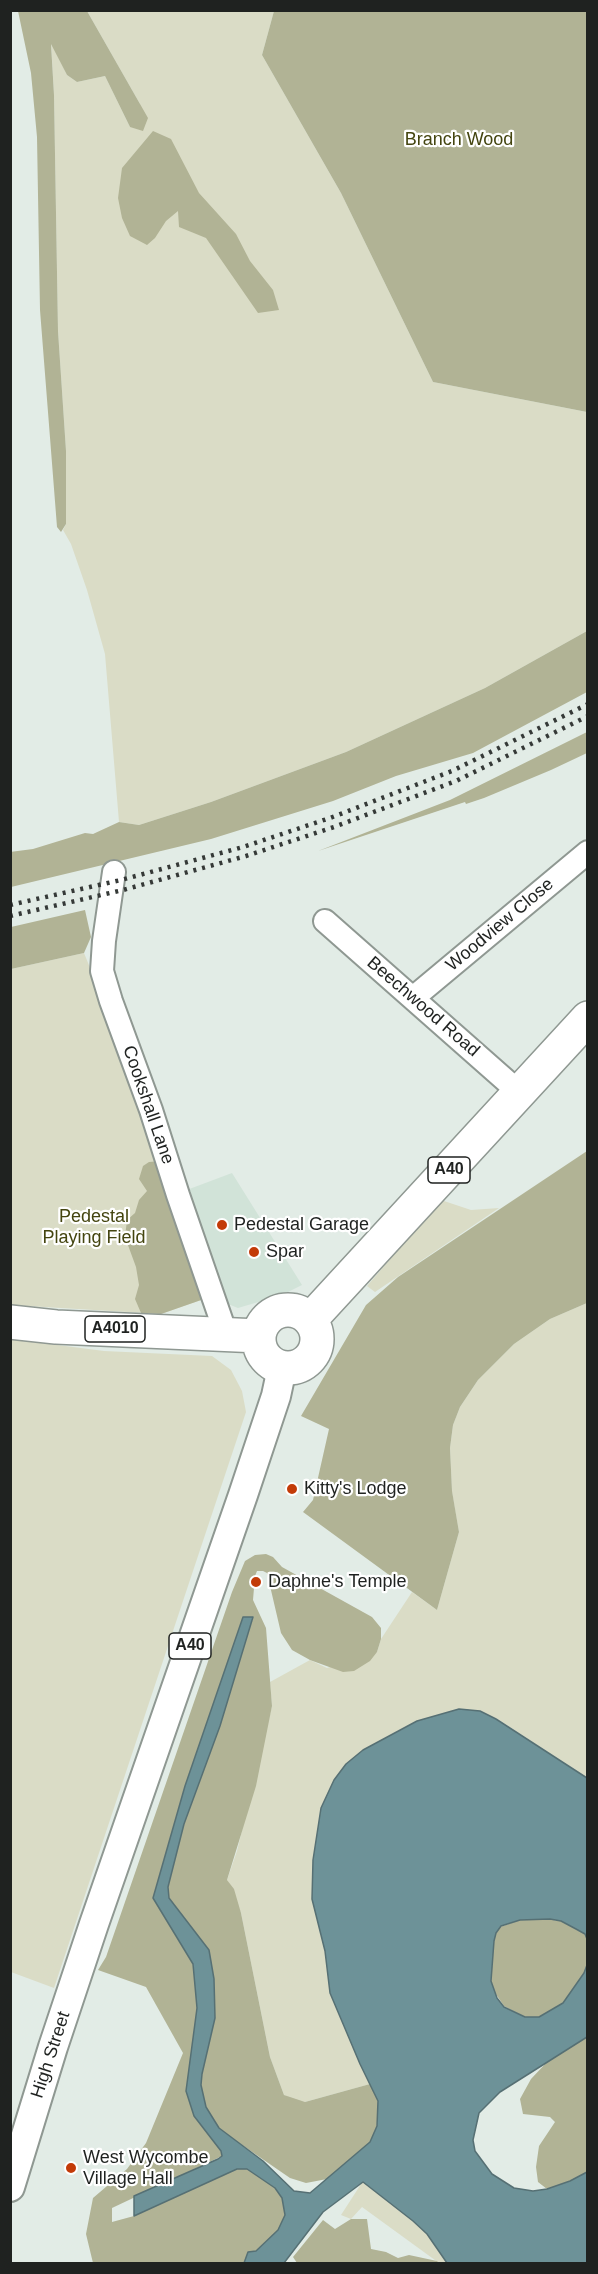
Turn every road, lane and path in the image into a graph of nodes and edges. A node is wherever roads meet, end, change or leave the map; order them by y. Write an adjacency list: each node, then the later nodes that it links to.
1 (588, 852): 4 (street, Woodview Close)
2 (114, 872): 9 (street, Cookshall Lane)
3 (326, 921): 4 (street, Beechwood Road)
4 (413, 998): 6 (street, Beechwood Road)
5 (588, 1018): 6 (highway, A40)
6 (520, 1093): 7 (highway, A40)
7 (310, 1320): 10 (highway); 11 (highway)
8 (10, 1322): 9 (highway, A4010)
9 (226, 1334): 10 (highway, A4010)
10 (259, 1336): 11 (highway)
11 (282, 1368): 12 (main road, High Street / A40)
12 (10, 2187)

